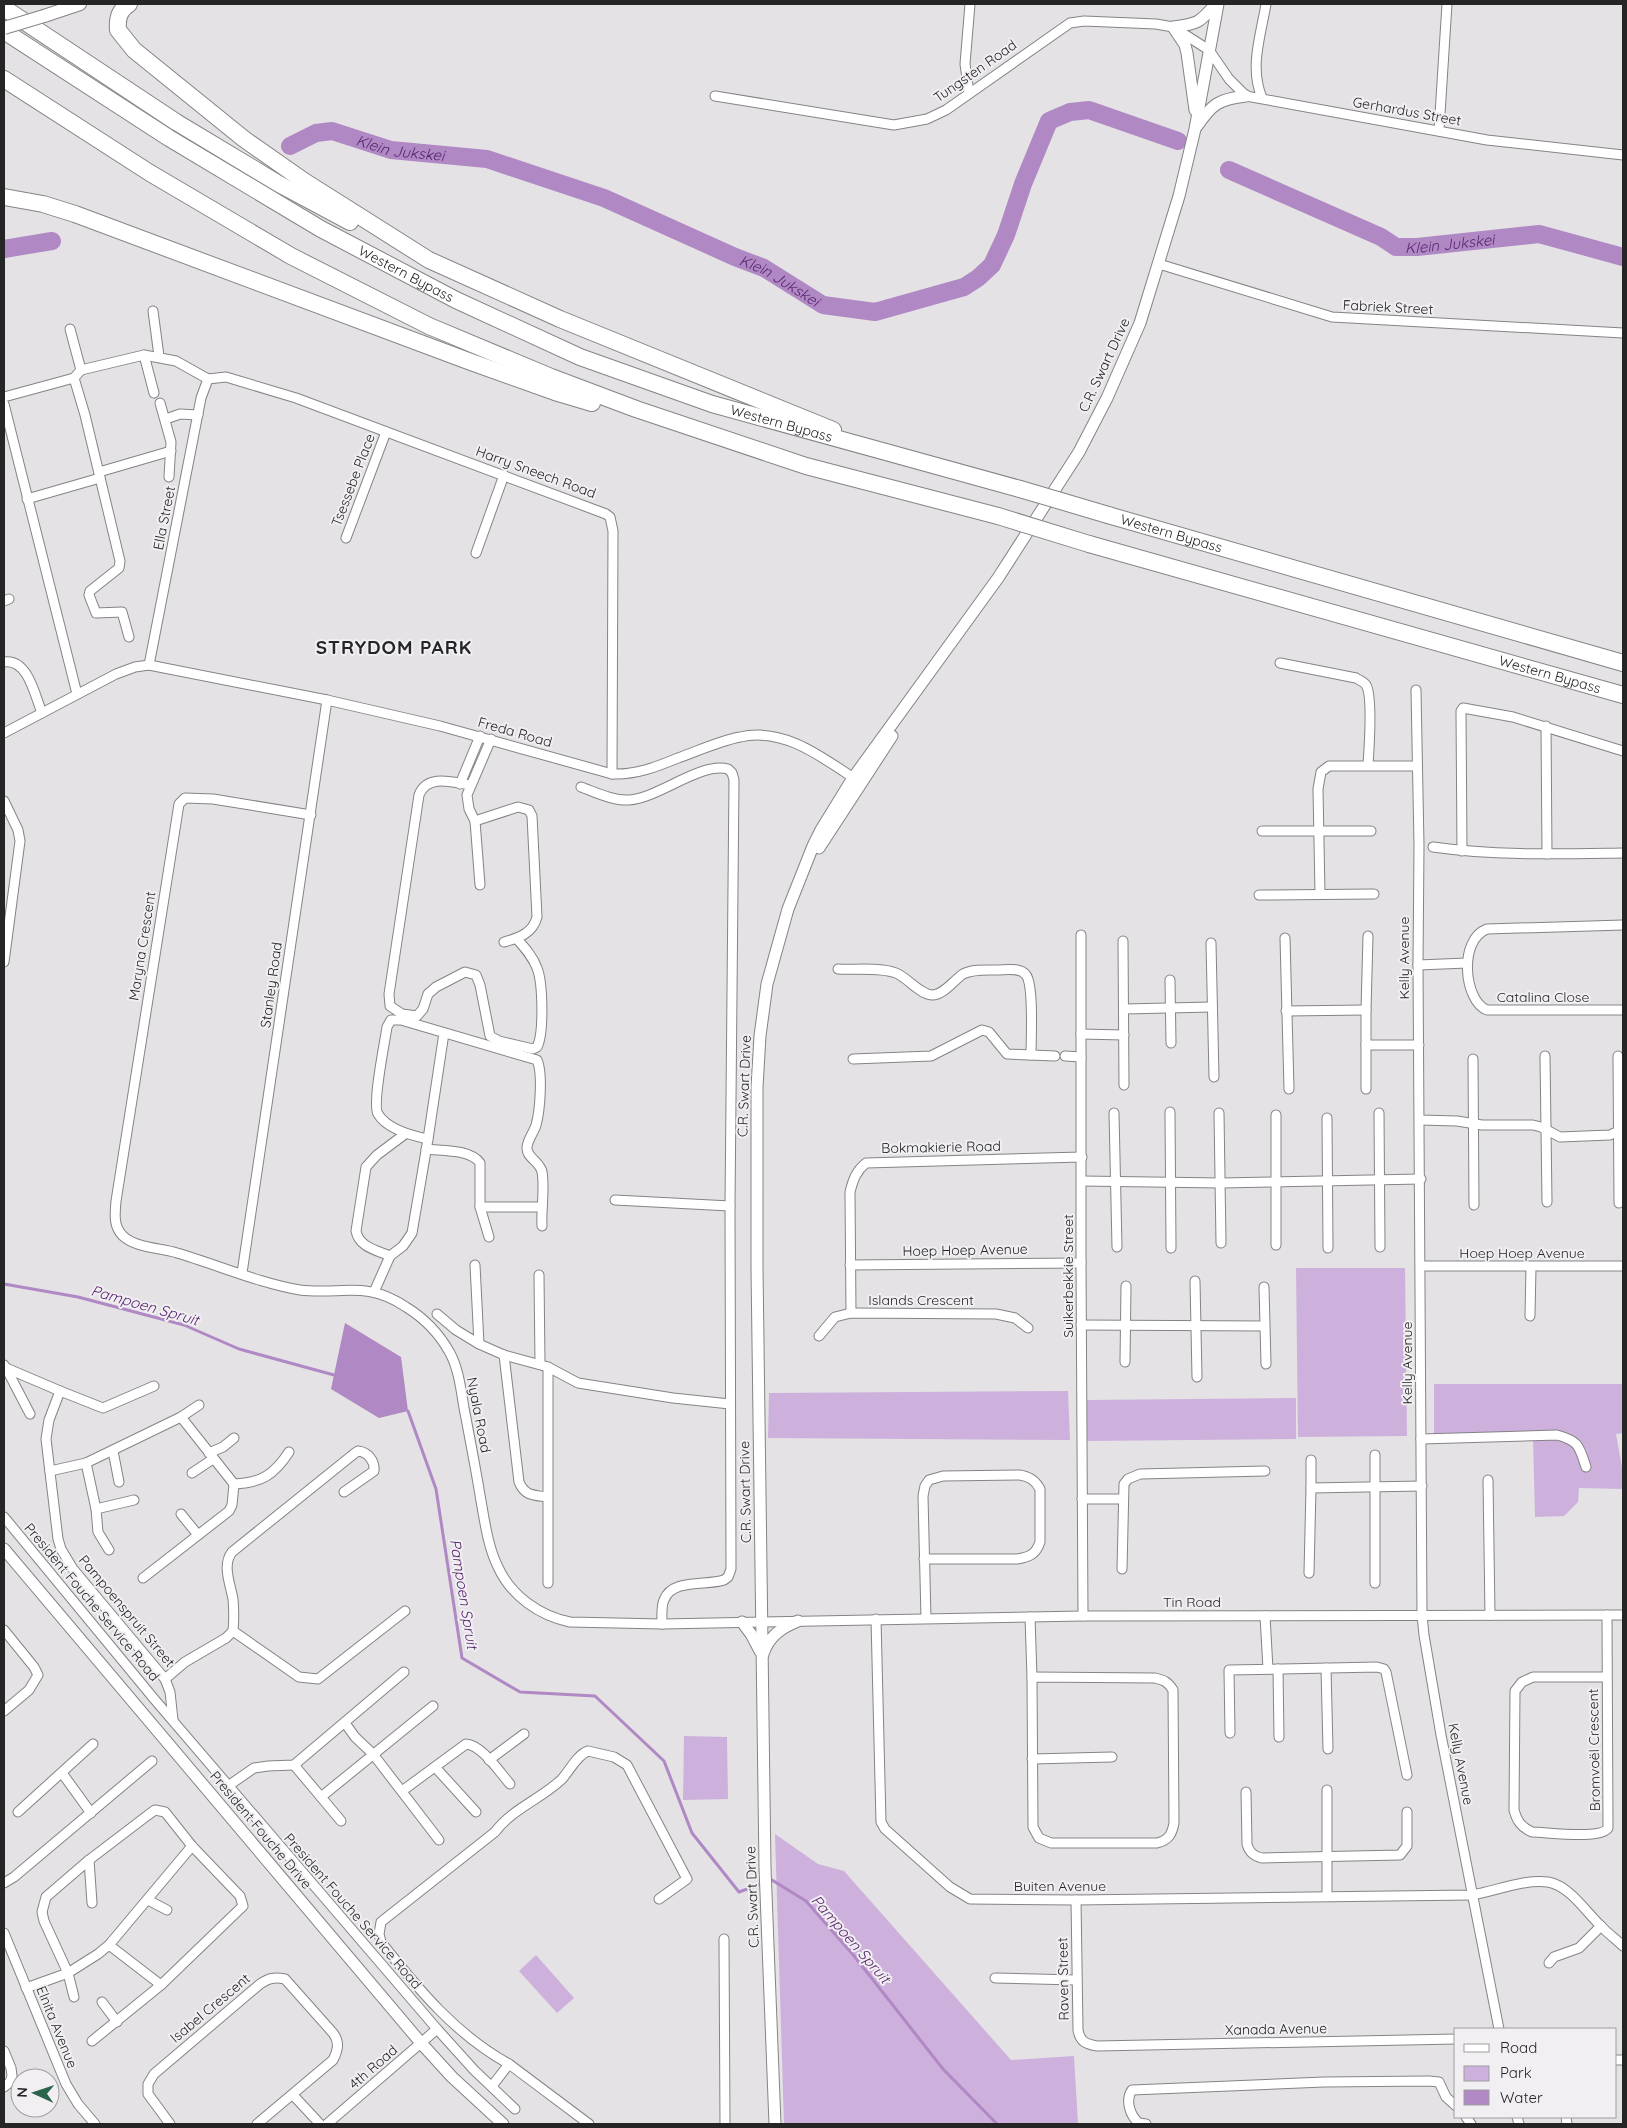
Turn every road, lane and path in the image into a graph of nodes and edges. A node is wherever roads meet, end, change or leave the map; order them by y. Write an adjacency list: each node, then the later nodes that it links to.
1 (80, 4): 9 (main road, bridge)
2 (129, 4): 20 (highway)
3 (970, 4): 12 (street)
4 (1217, 4): 8 (street); 10 (street, C.R. Swart Drive)
5 (1266, 4): 15 (street)
6 (1447, 4): 17 (street)
7 (5, 5): 20 (highway)
8 (1173, 27): 10 (street, Tungsten Road); 12 (street, Tungsten Road); 16 (street)
9 (4, 30): 38 (highway, Western Bypass)
10 (1209, 50): 14 (street); 16 (street, C.R. Swart Drive)
11 (4, 80): 39 (highway, Western Bypass)
12 (968, 93): 13 (street, Tungsten Road)
13 (716, 96)
14 (1246, 96): 15 (street, Gerhardus Street); 16 (street)
15 (1262, 98): 17 (street, Gerhardus Street)
16 (1195, 125): 21 (street, C.R. Swart Drive)
17 (1440, 130): 18 (street, Gerhardus Street)
18 (1623, 155)
19 (4, 197): 39 (highway)
20 (429, 260): 38 (highway)
21 (1159, 264): 24 (street, Fabriek Street); 64 (street, C.R. Swart Drive)
22 (154, 311): 26 (street)
23 (70, 329): 27 (street)
24 (1623, 333)
25 (144, 355): 26 (street); 27 (street); 30 (street)
26 (159, 356): 29 (street)
27 (81, 370): 28 (street)
28 (74, 378): 31 (street); 40 (street)
29 (208, 379): 34 (street, Ella Street); 36 (street, Harry Sneech Road)
30 (154, 393)
31 (4, 397)
32 (160, 403): 35 (street)
33 (4, 404): 43 (street)
34 (198, 415): 35 (street); 50 (street, Ella Street)
35 (166, 419): 37 (street)
36 (386, 432): 41 (street, Harry Sneech Road); 44 (street, Tsessebe Place)
37 (171, 451): 40 (street); 42 (street)
38 (896, 456): 49 (highway, Western Bypass, bridge)
39 (806, 466): 53 (highway, Western Bypass, bridge)
40 (99, 475): 43 (street); 46 (street)
41 (504, 475): 45 (street); 63 (street, Harry Sneech Road)
42 (169, 477)
43 (27, 499): 52 (street)
44 (346, 538)
45 (476, 553)
46 (129, 637)
47 (4, 662): 55 (street)
48 (1280, 663): 61 (street)
49 (1623, 663)
50 (149, 665): 52 (street); 54 (street, Freda Road)
51 (1416, 690): 62 (street, Kelly Avenue)
52 (78, 694): 55 (street)
53 (1623, 695)
54 (327, 700): 58 (street, Freda Road); 69 (street, Stanley Road)
55 (42, 713): 57 (street)
56 (1546, 726): 60 (street); 75 (street); 77 (street)
57 (4, 733)
58 (480, 736): 59 (street, Freda Road); 65 (street)
59 (491, 739): 63 (street, Freda Road); 66 (street)
60 (1623, 751)
61 (1368, 766): 62 (street); 72 (street)
62 (1417, 766): 74 (street, Kelly Avenue)
63 (612, 774): 64 (street, Freda Road)
64 (857, 780): 238 (street, C.R. Swart Drive)
65 (460, 784): 66 (street); 86 (street)
66 (470, 785): 70 (street)
67 (580, 787): 145 (street)
68 (4, 801): 90 (street)
69 (311, 815): 147 (street, Maryna Crescent); 163 (street, Stanley Road)
70 (475, 821): 78 (street); 86 (street)
71 (1262, 831): 72 (street)
72 (1319, 831): 73 (street); 79 (street)
73 (1371, 831)
74 (1426, 846): 75 (street); 92 (street, Kelly Avenue)
75 (1462, 851): 77 (street)
76 (1623, 853): 77 (street)
77 (1547, 854)
78 (480, 885)
79 (1320, 894): 80 (street); 81 (street)
80 (1374, 894)
81 (1259, 895)
82 (1623, 925): 91 (street, Catalina Close)
83 (1081, 935): 102 (street, Suikerbekkie Street)
84 (1368, 936): 98 (street)
85 (1285, 938): 100 (street)
86 (517, 939): 88 (street)
87 (1123, 941): 97 (street)
88 (504, 942)
89 (1211, 943): 95 (street)
90 (4, 962)
91 (1467, 963): 92 (street); 99 (street, Catalina Close)
92 (1418, 965): 106 (street, Kelly Avenue)
93 (838, 969): 107 (street)
94 (1170, 980): 96 (street)
95 (1212, 1007): 96 (street); 115 (street)
96 (1171, 1008): 97 (street); 104 (street)
97 (1124, 1009): 103 (street)
98 (1366, 1010): 100 (street); 105 (street)
99 (1623, 1010)
100 (1286, 1012): 117 (street)
101 (444, 1033): 129 (street); 130 (street); 146 (street)
102 (1081, 1034): 103 (street); 112 (street, Suikerbekkie Street)
103 (1124, 1035): 116 (street)
104 (1171, 1042)
105 (1366, 1044): 106 (street); 118 (street)
106 (1419, 1045): 125 (street, Kelly Avenue)
107 (1031, 1055): 108 (street); 113 (street)
108 (1055, 1056)
109 (1065, 1056): 112 (street)
110 (1545, 1056): 127 (street)
111 (1618, 1056): 128 (street)
112 (1081, 1057): 131 (street, Suikerbekkie Street)
113 (854, 1059)
114 (1473, 1060): 126 (street)
115 (1214, 1077)
116 (1124, 1085)
117 (1289, 1088)
118 (1366, 1089)
119 (1170, 1112): 138 (street)
120 (1114, 1113): 136 (street)
121 (1219, 1113): 139 (street)
122 (1379, 1113): 133 (street)
123 (1276, 1115): 135 (street)
124 (1327, 1118): 137 (street)
125 (1420, 1120): 126 (street); 132 (street, Kelly Avenue)
126 (1473, 1123): 127 (street); 143 (street)
127 (1546, 1129): 128 (street); 141 (street)
128 (1621, 1130): 142 (street)
129 (405, 1134): 130 (street); 156 (street)
130 (427, 1144): 144 (street); 156 (street)
131 (1082, 1157): 134 (street, Suikerbekkie Street); 159 (street, Bokmakierie Road)
132 (1421, 1179): 133 (street); 160 (street, Kelly Avenue)
133 (1379, 1180): 137 (street); 153 (street)
134 (1082, 1181): 136 (street); 157 (street, Suikerbekkie Street)
135 (1276, 1181): 137 (street); 139 (street); 151 (street)
136 (1116, 1182): 138 (street); 152 (street)
137 (1327, 1182): 155 (street)
138 (1170, 1183): 139 (street); 154 (street)
139 (1221, 1183): 150 (street)
140 (615, 1200): 145 (street)
141 (1547, 1202)
142 (1619, 1203)
143 (1474, 1205)
144 (480, 1206): 146 (street); 149 (street)
145 (730, 1206): 187 (street)
146 (541, 1207): 148 (street)
147 (116, 1226): 163 (street, Nyala Road)
148 (542, 1226)
149 (489, 1237)
150 (1221, 1243)
151 (1276, 1245)
152 (1117, 1247)
153 (1380, 1247)
154 (1171, 1248)
155 (1328, 1248)
156 (390, 1256): 168 (street)
157 (1081, 1262): 159 (street, Hoep Hoep Avenue); 173 (street, Suikerbekkie Street)
158 (475, 1265): 178 (street)
159 (850, 1265): 169 (street, Bokmakierie Road)
160 (1421, 1266): 162 (street, Hoep Hoep Avenue); 192 (street, Kelly Avenue)
161 (1623, 1266): 162 (street, Hoep Hoep Avenue)
162 (1531, 1267): 171 (street)
163 (242, 1273): 168 (street, Nyala Road)
164 (539, 1275): 183 (street)
165 (1195, 1281): 174 (street)
166 (1126, 1286): 172 (street)
167 (1264, 1287): 175 (street)
168 (374, 1292): 239 (street, Nyala Road)
169 (850, 1313): 176 (street, Islands Crescent); 177 (street, Islands Crescent)
170 (437, 1314): 178 (street)
171 (1530, 1316)
172 (1125, 1324): 173 (street); 174 (street); 180 (street)
173 (1081, 1325): 211 (street, Suikerbekkie Street)
174 (1196, 1325): 175 (street); 184 (street)
175 (1264, 1326): 181 (street)
176 (1028, 1328)
177 (819, 1336)
178 (479, 1344): 179 (street)
179 (504, 1355): 183 (street); 210 (street)
180 (1125, 1362)
181 (1266, 1364)
182 (5, 1366): 186 (street); 189 (street)
183 (544, 1366): 187 (street); 210 (street)
184 (1197, 1377)
185 (154, 1386): 186 (street)
186 (60, 1391): 200 (street, Pampoenspruit Street)
187 (730, 1404): 239 (street)
188 (199, 1406): 190 (street)
189 (30, 1414)
190 (181, 1417): 193 (street); 196 (street)
191 (234, 1438): 196 (street)
192 (1421, 1439): 199 (street); 206 (street, Kelly Avenue)
193 (113, 1451): 198 (street); 204 (street)
194 (289, 1452): 205 (street)
195 (1375, 1455): 207 (street)
196 (211, 1456): 202 (street); 205 (street)
197 (1311, 1460): 208 (street)
198 (86, 1463): 200 (street); 214 (street)
199 (1586, 1467)
200 (50, 1471): 248 (street, Pampoenspruit Street)
201 (1265, 1471): 212 (street)
202 (192, 1472)
203 (1488, 1480): 228 (street)
204 (119, 1482)
205 (234, 1484): 217 (street)
206 (1422, 1486): 207 (street); 227 (street, Kelly Avenue)
207 (1375, 1487): 208 (street); 225 (street)
208 (1311, 1488): 222 (street)
209 (344, 1492): 241 (street)
210 (547, 1497): 224 (street)
211 (1082, 1499): 212 (street); 231 (street, Suikerbekkie Street)
212 (1123, 1499): 221 (street)
213 (134, 1500): 214 (street)
214 (96, 1509): 219 (street)
215 (181, 1514): 217 (street)
216 (4, 1517): 251 (street, President Fouche Service Road)
217 (198, 1535): 223 (street)
218 (4, 1549): 308 (street, President Fouche Drive)
219 (109, 1550)
220 (924, 1559): 220 (street); 234 (street)
221 (1122, 1569)
222 (1309, 1573)
223 (143, 1578)
224 (548, 1583)
225 (1375, 1583)
226 (405, 1611): 241 (street)
227 (1422, 1615): 228 (street, Tin Road); 232 (street, Tin Road); 283 (street, Kelly Avenue)
228 (1490, 1615): 229 (street, Tin Road)
229 (1607, 1615): 230 (street, Tin Road); 246 (street, Bromvoël Crescent)
230 (1623, 1615)
231 (1084, 1616): 232 (street, Tin Road); 233 (street, Tin Road)
232 (1265, 1616): 244 (street)
233 (1030, 1617): 234 (street, Tin Road); 247 (street)
234 (926, 1618): 235 (street, Tin Road)
235 (876, 1619): 236 (street, Tin Road); 287 (street, Buiten Avenue)
236 (798, 1621): 238 (street, Tin Road); 242 (street)
237 (742, 1622): 238 (street, Nyala Road); 239 (street, Nyala Road); 242 (street)
238 (761, 1622): 242 (street, C.R. Swart Drive)
239 (662, 1624)
240 (4, 1630): 250 (street)
241 (233, 1631): 248 (street)
242 (762, 1656): 325 (street, C.R. Swart Drive)
243 (1326, 1668): 244 (street); 257 (street); 266 (street)
244 (1273, 1669): 253 (street); 255 (street)
245 (404, 1672): 252 (street)
246 (1607, 1676): 246 (street, Bromvoël Crescent)
247 (1032, 1677): 260 (street); 260 (street)
248 (165, 1679): 251 (street, Pampoenspruit Street)
249 (433, 1706): 258 (street)
250 (4, 1711)
251 (173, 1720): 268 (street, President Fouche Service Road)
252 (345, 1723): 258 (street); 263 (street)
253 (1230, 1733)
254 (524, 1734): 261 (street)
255 (1279, 1737)
256 (93, 1744): 265 (street)
257 (1328, 1749)
258 (373, 1754): 270 (street); 272 (street)
259 (1112, 1757): 260 (street)
260 (1032, 1759)
261 (490, 1760): 264 (street); 267 (street)
262 (152, 1761): 274 (street)
263 (294, 1765): 268 (street); 272 (street)
264 (435, 1767): 270 (street); 275 (street)
265 (62, 1773): 273 (street); 274 (street)
266 (1407, 1775)
267 (510, 1784)
268 (228, 1786): 305 (street, President Fouche Service Road)
269 (1327, 1790): 280 (street)
270 (402, 1791): 278 (street)
271 (1246, 1792): 280 (street)
272 (321, 1797): 277 (street)
273 (18, 1812)
274 (91, 1812): 282 (street)
275 (476, 1812)
276 (1407, 1812): 280 (street)
277 (342, 1821)
278 (439, 1840)
279 (192, 1846): 281 (street); 286 (street); 299 (street)
280 (1328, 1858): 284 (street)
281 (89, 1860): 288 (street); 296 (street)
282 (4, 1884)
283 (1472, 1895): 284 (street, Buiten Avenue); 290 (street, Buiten Avenue); 304 (street, Kelly Avenue)
284 (1327, 1896): 287 (street, Buiten Avenue)
285 (659, 1899): 311 (street)
286 (148, 1900): 289 (street); 293 (street)
287 (1076, 1900): 298 (street, Raven Street)
288 (92, 1903)
289 (167, 1910)
290 (1601, 1926): 294 (street, Buiten Avenue); 295 (street)
291 (4, 1933): 300 (street, Elnita Avenue)
292 (724, 1939): 324 (street)
293 (108, 1945): 296 (street); 299 (street)
294 (1623, 1946)
295 (1549, 1962)
296 (68, 1973): 300 (street); 301 (street)
297 (995, 1978): 298 (street)
298 (1076, 1980): 309 (street, Raven Street)
299 (161, 1985): 303 (street)
300 (26, 1988): 317 (street, Elnita Avenue)
301 (74, 1996)
302 (102, 2002): 303 (street)
303 (117, 2022): 307 (street)
304 (1499, 2028)
305 (437, 2029): 308 (street, 4th Road); 313 (street, President Fouche Service Road)
306 (1454, 2038): 309 (street, Xanada Avenue)
307 (92, 2041)
308 (421, 2043): 321 (street, 4th Road); 322 (street, President Fouche Drive)
309 (1097, 2046)
310 (4, 2051): 312 (street)
311 (509, 2064): 313 (street); 323 (street)
312 (4, 2086)
313 (492, 2086): 316 (street, President Fouche Service Road)
314 (293, 2095): 318 (street, Isabel Crescent); 319 (street, Isabel Crescent); 320 (street)
315 (1454, 2104): 326 (street)
316 (515, 2109)
317 (95, 2124)
318 (170, 2124)
319 (257, 2124)
320 (320, 2124)
321 (327, 2124)
322 (503, 2124)
323 (588, 2124)
324 (725, 2124)
325 (774, 2124)
326 (1146, 2124)

